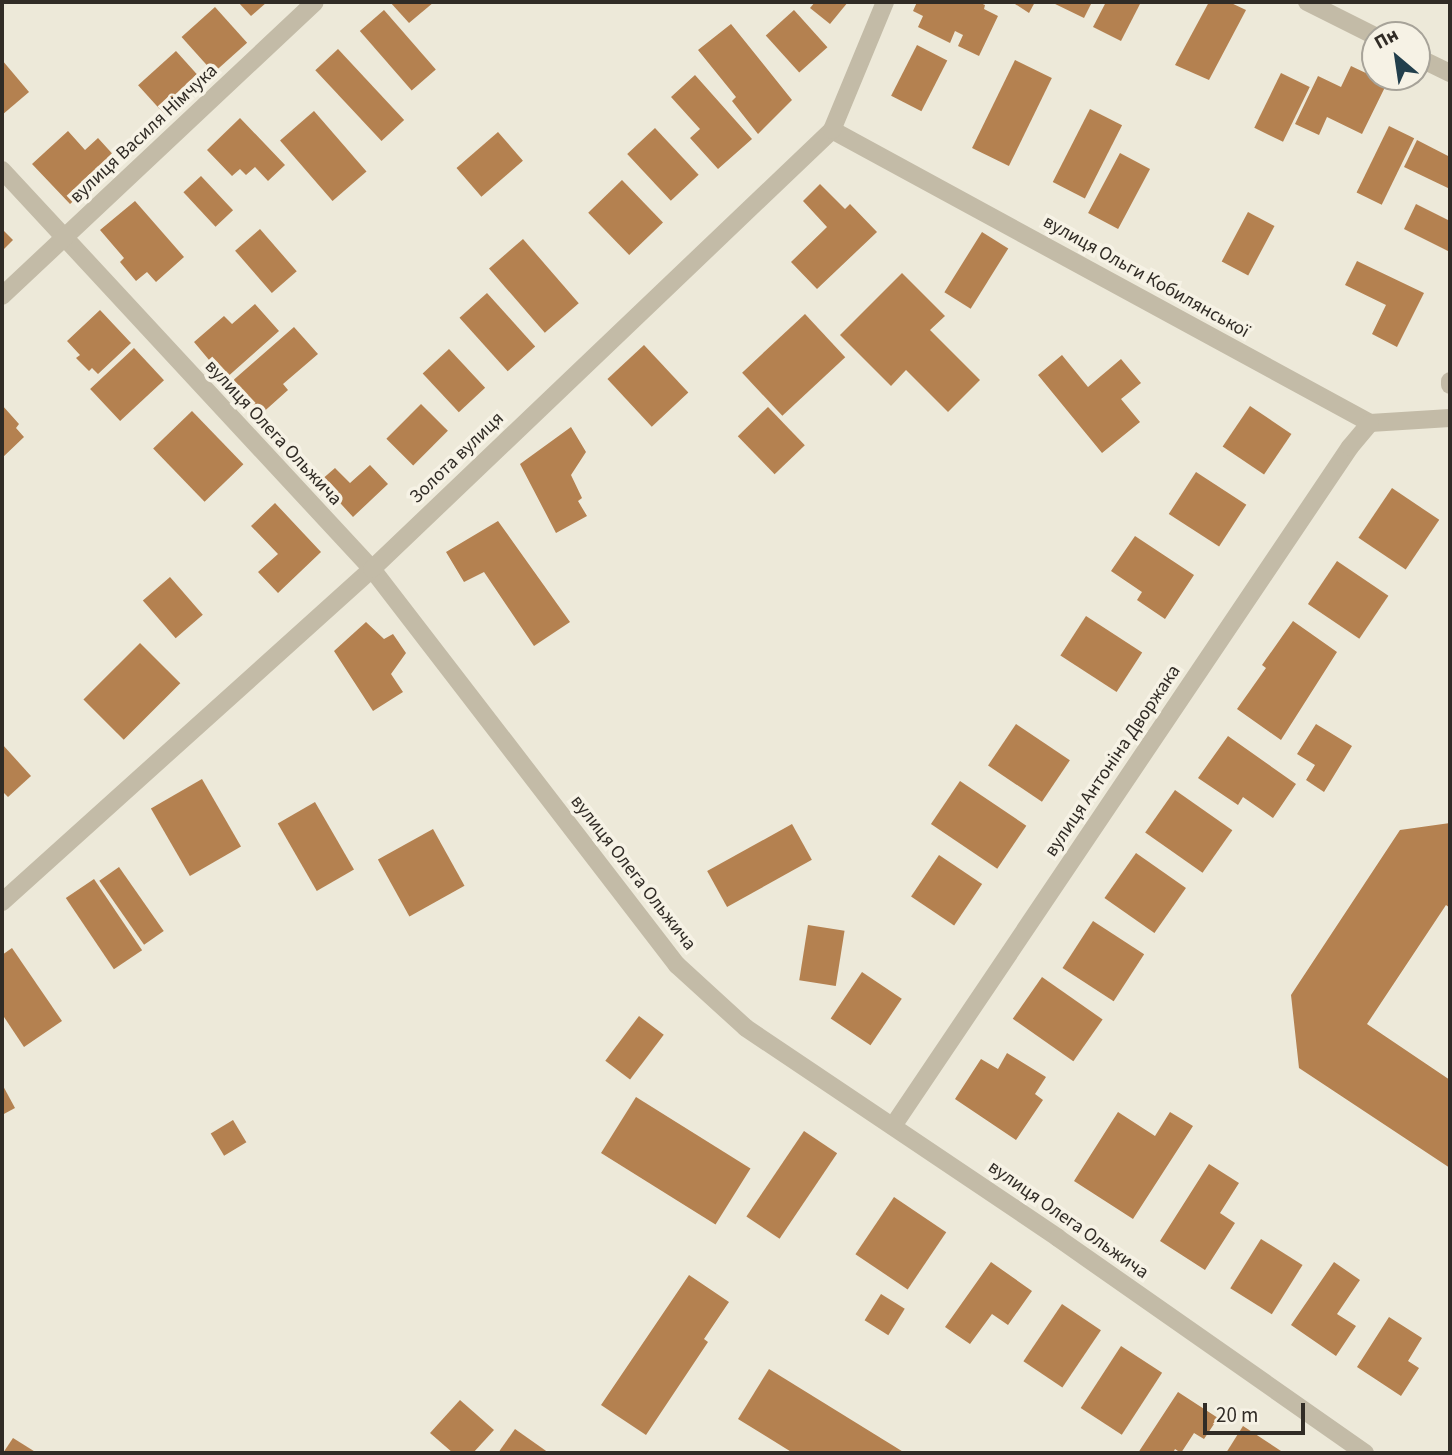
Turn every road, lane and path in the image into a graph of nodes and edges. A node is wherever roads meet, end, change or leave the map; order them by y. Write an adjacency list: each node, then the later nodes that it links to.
1 (314, 2): 9 (street, вулиця Василя Німчука)
2 (886, 2): 7 (street, Золота вулиця)
3 (1307, 2): 4 (street)
4 (1361, 29)
5 (1431, 64): 6 (street)
6 (1450, 73)
7 (832, 130): 12 (street, вулиця Ольги Кобилянської); 13 (street, Золота вулиця)
8 (2, 170): 9 (street, вулиця Олега Ольжича)
9 (64, 238): 10 (street, вулиця Василя Німчука); 13 (street, вулиця Олега Ольжича)
10 (2, 296)
11 (1450, 418): 12 (street)
12 (1370, 423): 15 (street, вулиця Антоніна Дворжака)
13 (372, 569): 14 (street, Золота вулиця); 15 (street, вулиця Олега Ольжича)
14 (2, 902)
15 (893, 1126): 16 (street, вулиця Олега Ольжича)
16 (1365, 1453)

